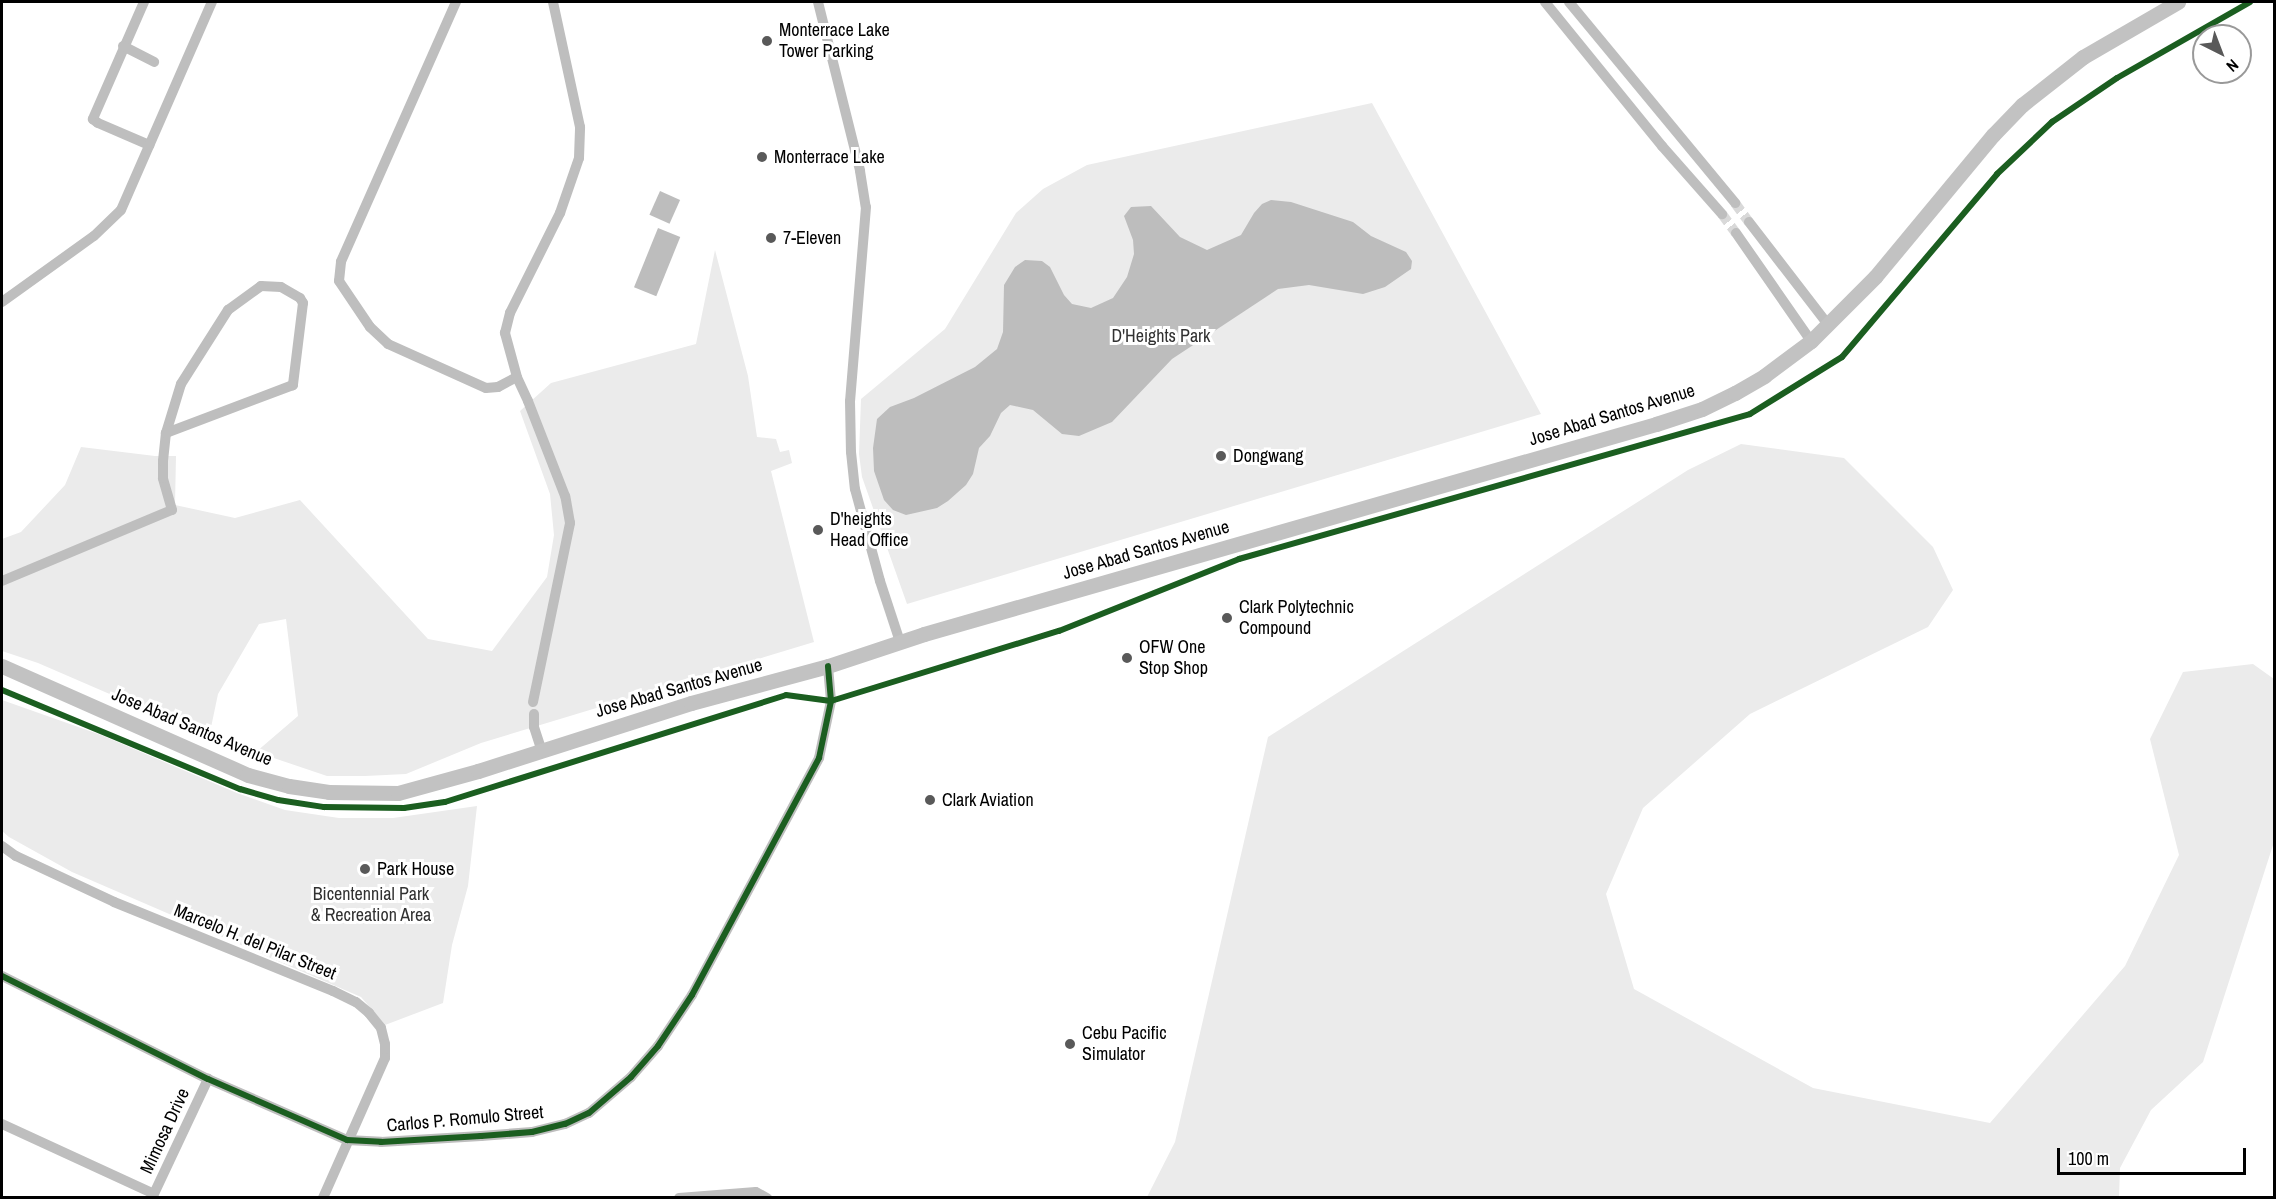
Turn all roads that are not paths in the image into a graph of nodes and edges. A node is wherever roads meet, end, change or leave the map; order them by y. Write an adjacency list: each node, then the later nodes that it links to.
1 (144, 2): 9 (street)
2 (213, 2): 11 (street)
3 (456, 2): 19 (street)
4 (553, 2): 19 (street)
5 (818, 2): 22 (street)
6 (1545, 2): 13 (street)
7 (1569, 2): 12 (street)
8 (2178, 2): 17 (main road, Jose Abad Santos Avenue)
9 (123, 46): 10 (street); 11 (street)
10 (154, 62)
11 (149, 145): 16 (street)
12 (1735, 203)
13 (1722, 214)
14 (1749, 222): 17 (street)
15 (1736, 233): 18 (street)
16 (2, 302)
17 (1829, 326): 18 (main road, Jose Abad Santos Avenue)
18 (1811, 341): 22 (main road, Jose Abad Santos Avenue)
19 (516, 377): 25 (street)
20 (166, 433): 20 (street); 21 (street)
21 (2, 581)
22 (900, 642): 24 (main road, Jose Abad Santos Avenue)
23 (2, 666): 27 (main road, Jose Abad Santos Avenue)
24 (828, 666): 27 (main road, Jose Abad Santos Avenue); 32 (street, Carlos P. Romulo Street)
25 (533, 702)
26 (534, 714): 27 (street)
27 (542, 749)
28 (2, 846): 32 (street, Marcelo H. del Pilar Street)
29 (2, 976): 30 (street, Carlos P. Romulo Street)
30 (208, 1079): 32 (street, Carlos P. Romulo Street); 33 (street, Mimosa Drive)
31 (2, 1124): 33 (street)
32 (347, 1140): 34 (street, Marcelo H. del Pilar Street)
33 (153, 1196)
34 (323, 1197)
35 (679, 1197): 36 (street)
36 (767, 1197)

